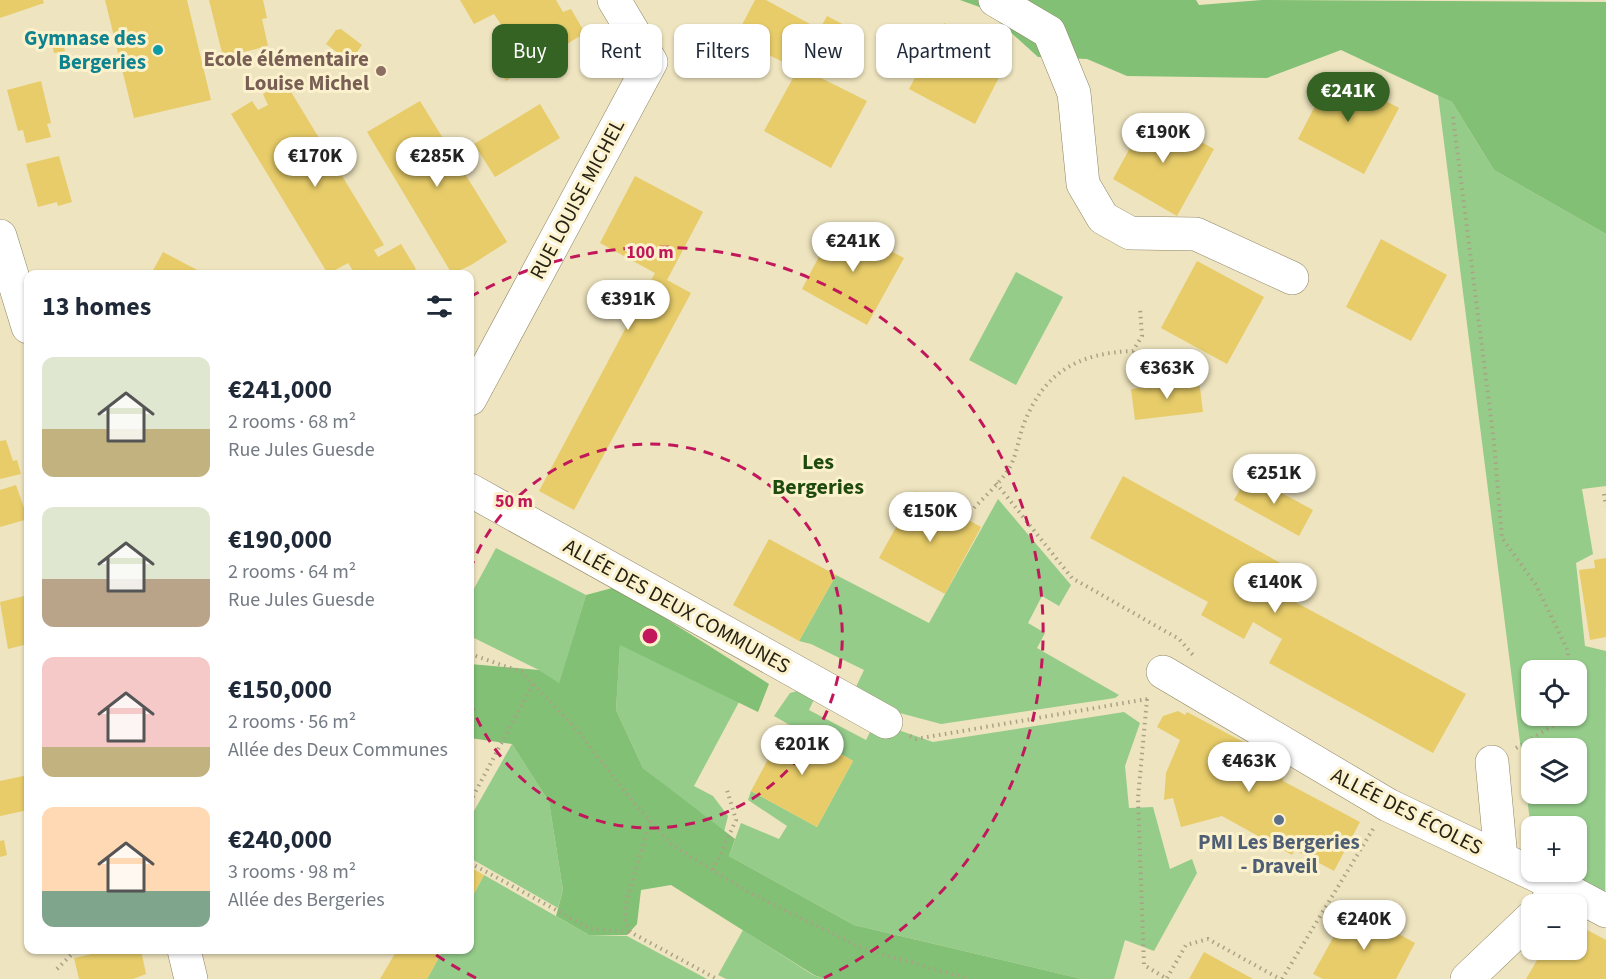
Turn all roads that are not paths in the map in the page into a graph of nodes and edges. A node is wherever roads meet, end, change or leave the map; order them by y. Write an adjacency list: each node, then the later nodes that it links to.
1 (614, 0): 6 (street, RUE LOUISE MICHEL)
2 (995, 0): 4 (street)
3 (0, 236): 5 (street)
4 (1292, 278)
5 (24, 314)
6 (474, 392)
7 (474, 492): 9 (street, ALLÉE DES DEUX COMMUNES)
8 (1155, 685): 11 (street, ALLÉE DES ÉCOLES)
9 (885, 722)
10 (1492, 762): 11 (street)
11 (1500, 858): 12 (street, ALLÉE DES ÉCOLES)
12 (1551, 894)
13 (1587, 906): 14 (street, ALLÉE DES ÉCOLES)
14 (1606, 911)
15 (1521, 927): 18 (street)
16 (185, 954): 17 (street)
17 (191, 979)
18 (1467, 979)

